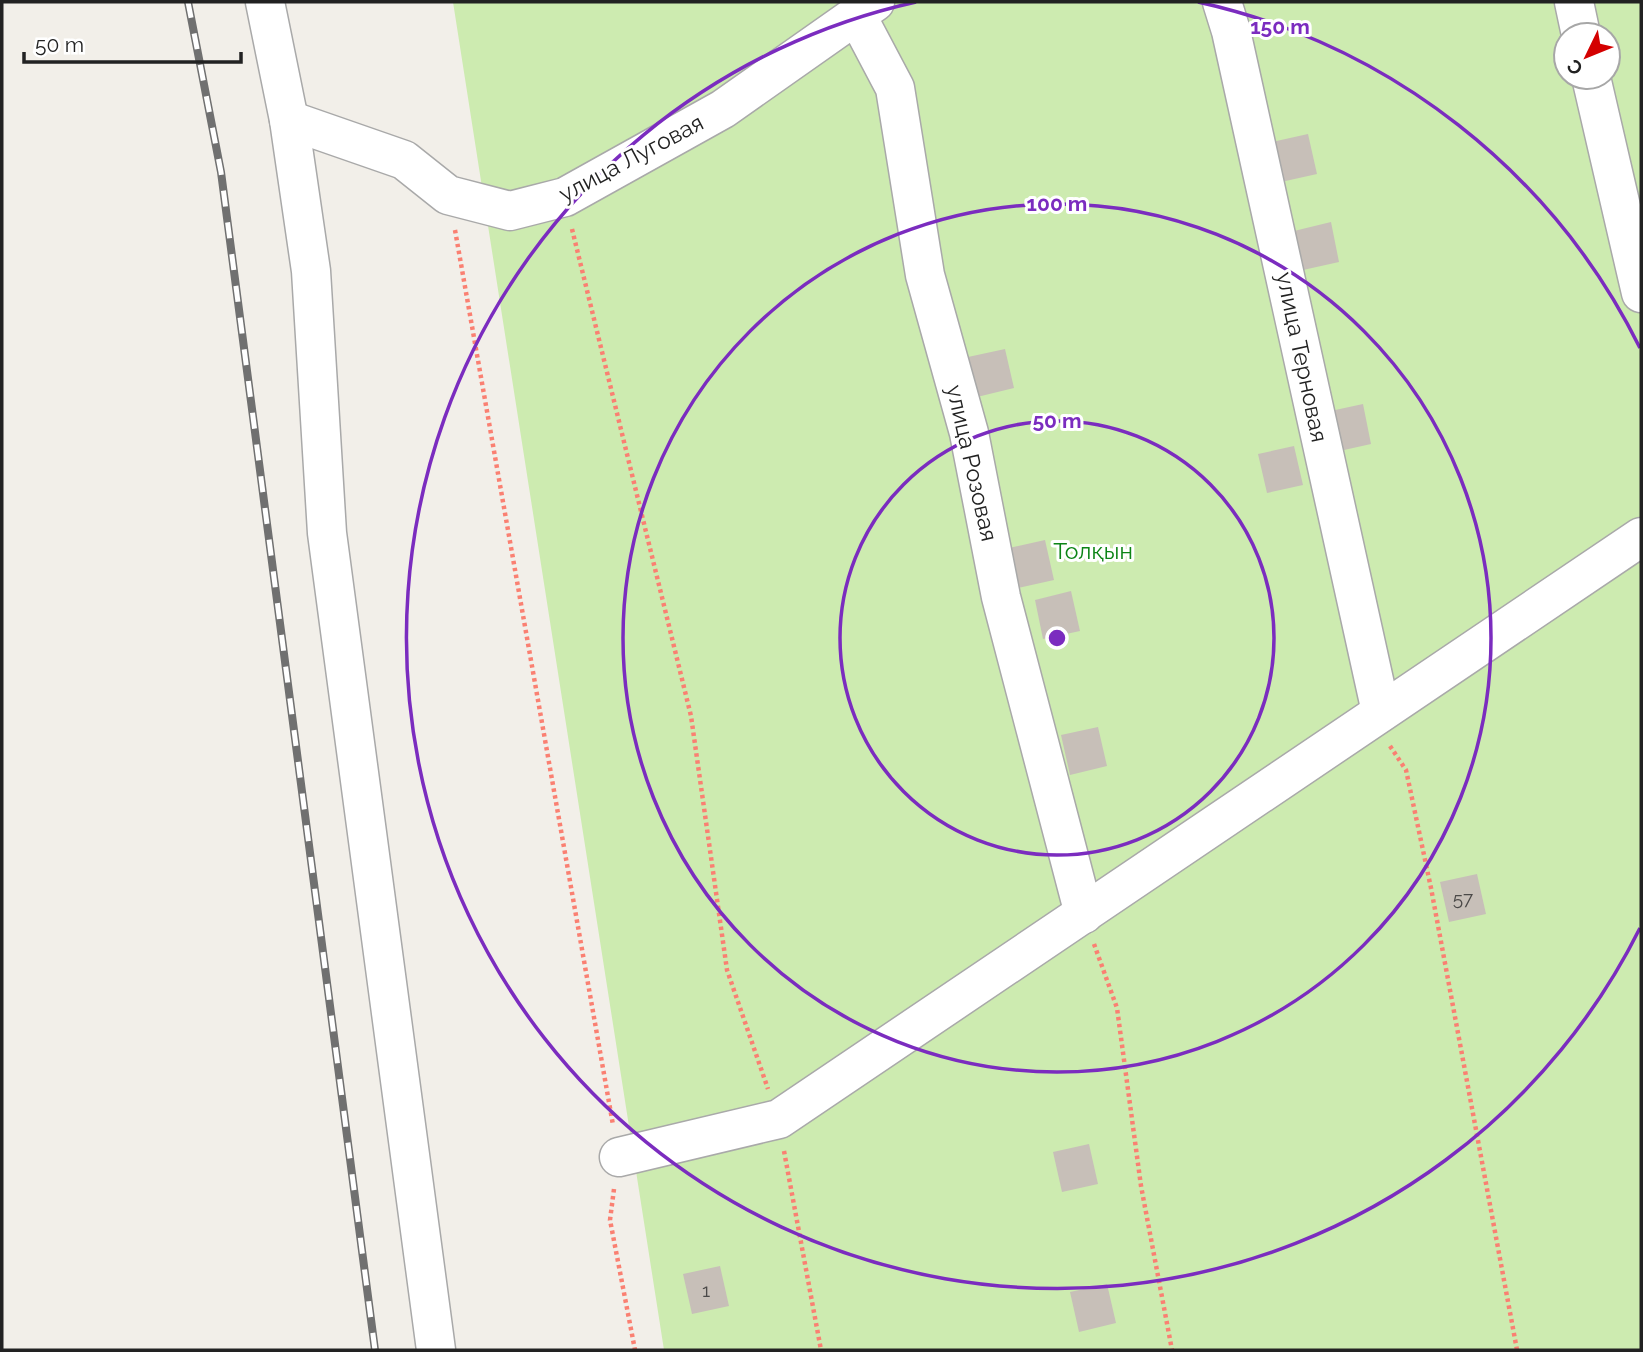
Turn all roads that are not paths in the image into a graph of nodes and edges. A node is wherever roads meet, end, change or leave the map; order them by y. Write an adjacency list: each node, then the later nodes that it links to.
1 (265, 2): 7 (street)
2 (1222, 2): 10 (street, улица Терновая)
3 (1574, 2): 5 (street)
4 (866, 9): 7 (street, улица Луговая); 11 (street, улица Розовая)
5 (1578, 21)
6 (1594, 91): 8 (street)
7 (289, 120): 13 (street)
8 (1641, 293)
9 (1641, 537): 10 (street)
10 (1377, 715): 11 (street)
11 (1083, 914): 12 (street)
12 (619, 1157)
13 (436, 1350)

